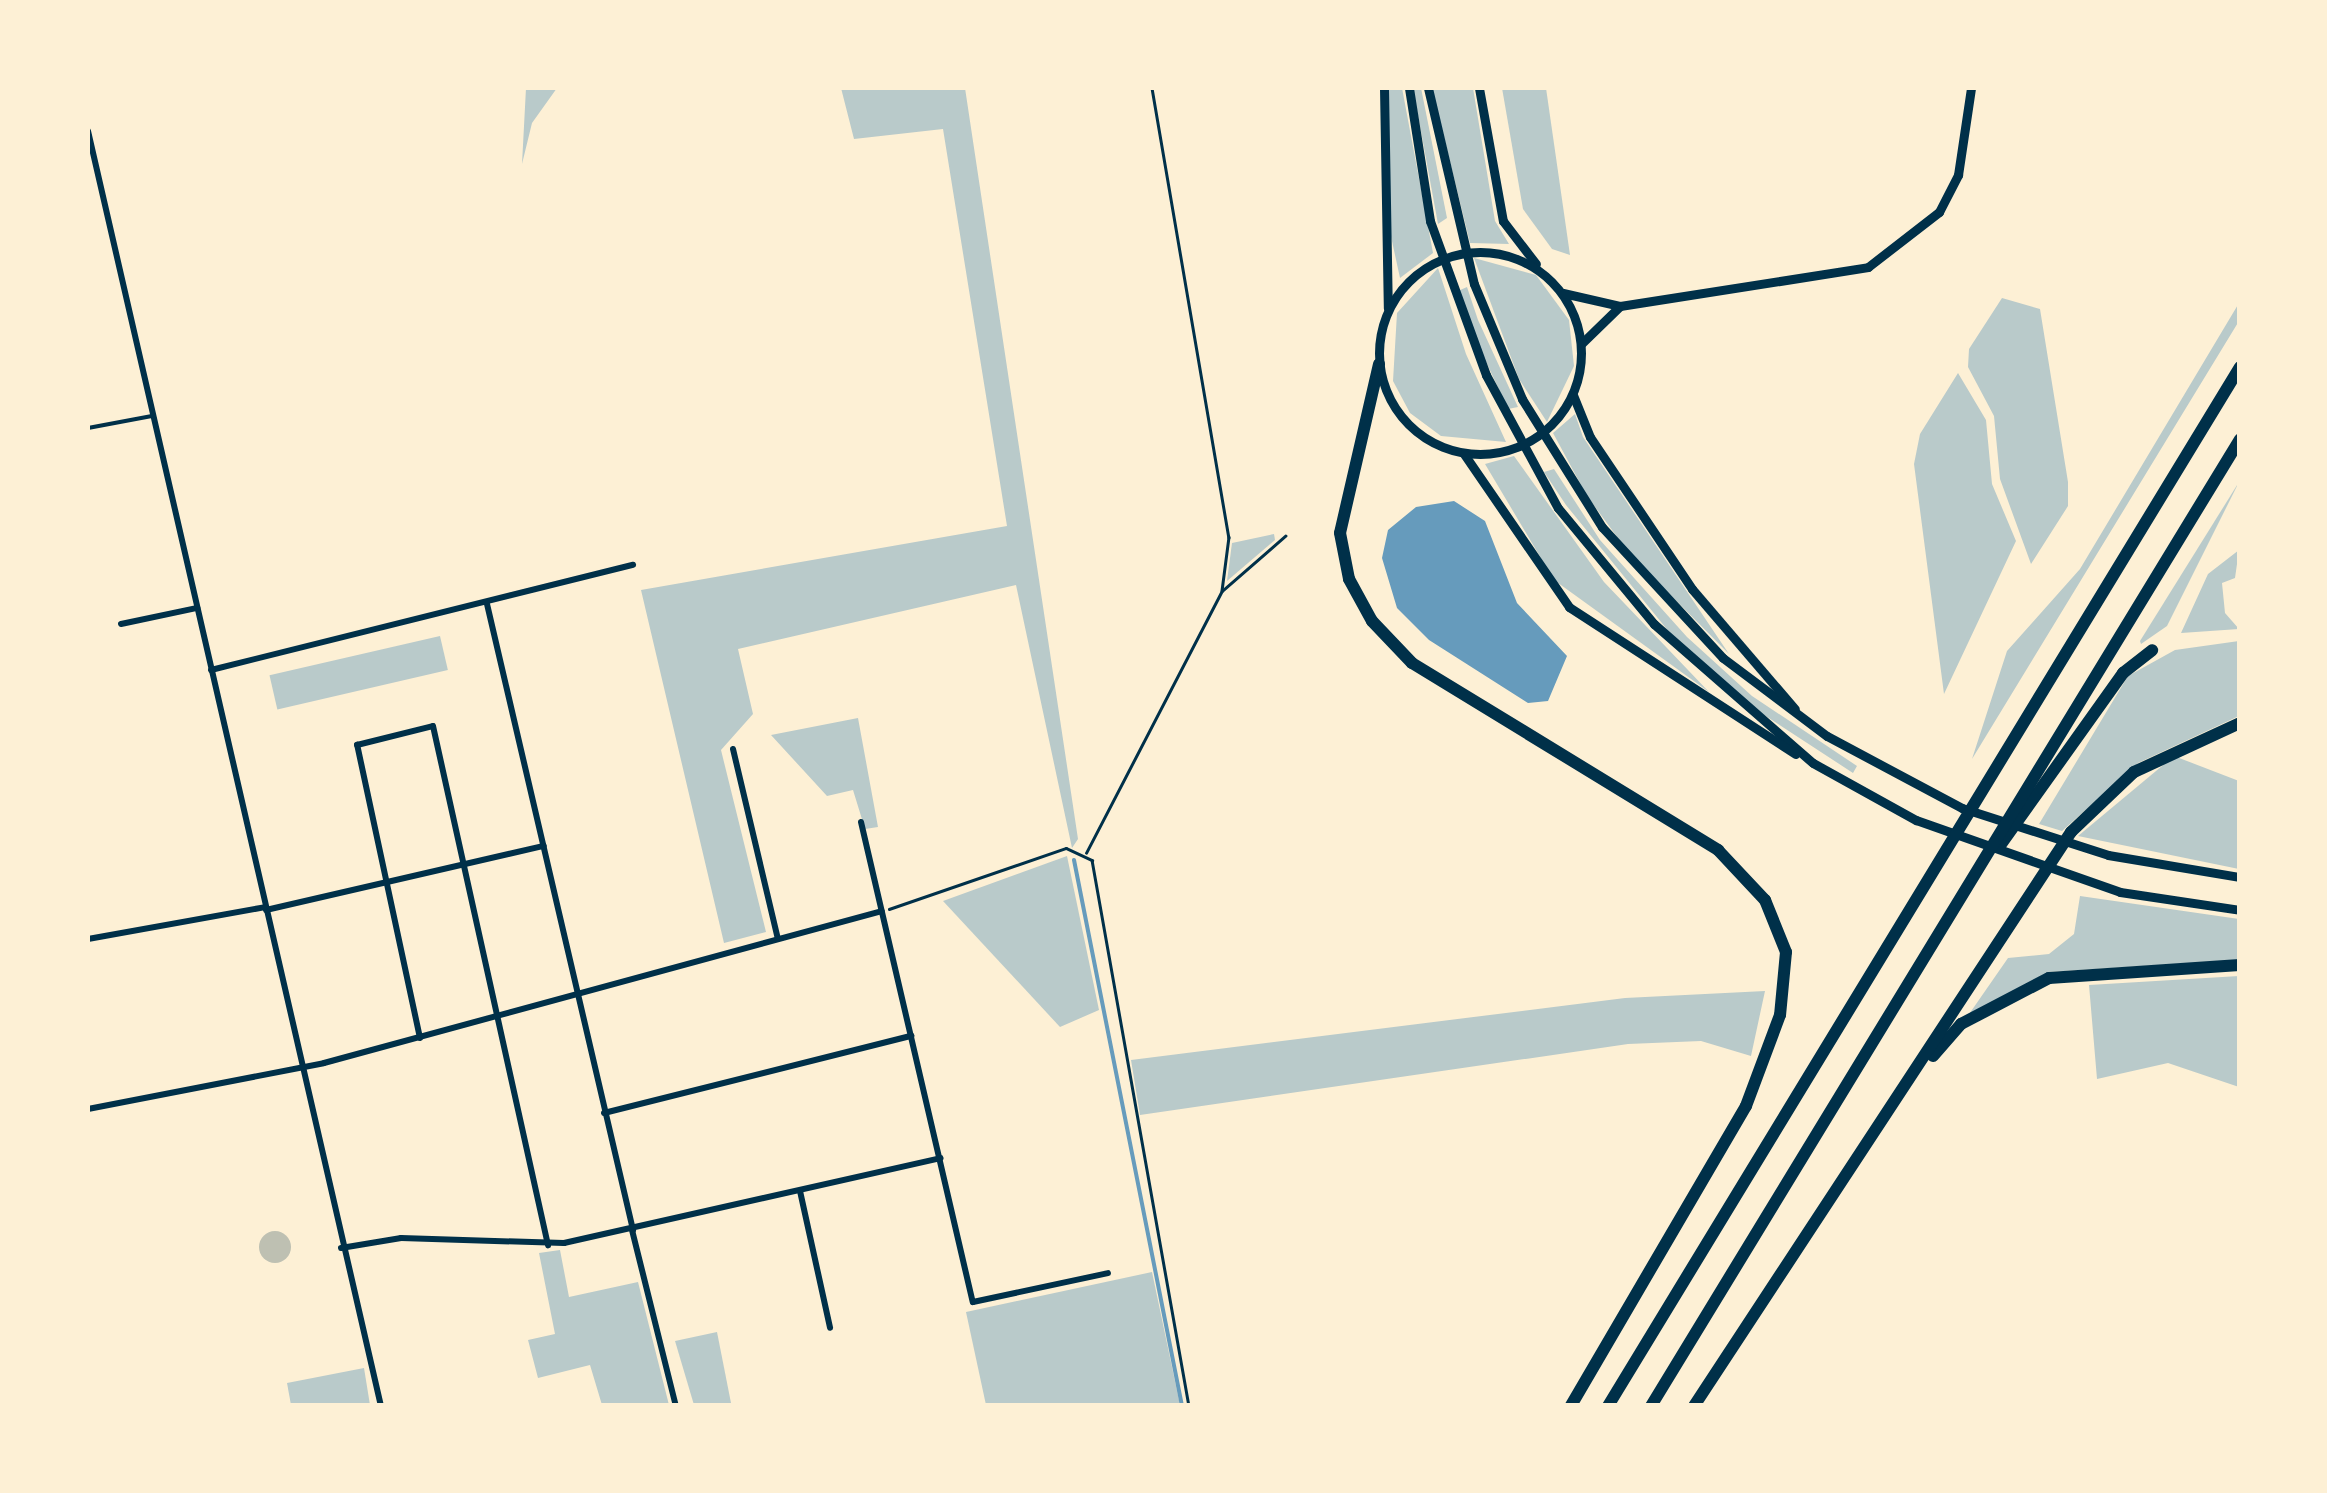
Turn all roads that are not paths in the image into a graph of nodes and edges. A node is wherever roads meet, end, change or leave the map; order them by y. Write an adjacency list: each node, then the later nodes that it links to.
1 (1384, 88): 10 (main road)
2 (1409, 88): 28 (main road)
3 (1428, 88): 26 (main road)
4 (1479, 88): 7 (main road)
5 (1971, 88): 9 (main road)
6 (88, 131): 15 (street)
7 (1545, 274): 8 (main road); 10 (main road)
8 (1563, 293): 9 (main road); 11 (main road)
9 (1620, 306): 11 (main road)
10 (1388, 312): 12 (main road)
11 (1582, 343): 14 (main road)
12 (1379, 364): 18 (main road); 58 (highway)
13 (2240, 367): 59 (highway)
14 (1573, 395): 18 (main road); 26 (main road)
15 (152, 416): 16 (lane); 21 (street)
16 (88, 428)
17 (2240, 439): 34 (highway)
18 (1464, 454): 28 (main road)
19 (633, 565): 20 (street)
20 (487, 604): 24 (street); 30 (street)
21 (196, 608): 22 (street); 24 (street)
22 (121, 624)
23 (2152, 650): 34 (highway)
24 (210, 670): 35 (street)
25 (2240, 723): 48 (highway)
26 (1827, 736): 32 (main road)
27 (733, 749): 39 (street)
28 (1813, 763): 37 (main road)
29 (861, 822): 36 (street)
30 (544, 846): 31 (street); 41 (street)
31 (462, 866): 33 (street); 33 (street); 42 (street)
32 (2240, 877)
33 (386, 881): 35 (street); 44 (street)
34 (1969, 884): 60 (highway)
35 (266, 908): 38 (street); 45 (street)
36 (882, 910): 39 (street); 43 (street)
37 (2240, 910)
38 (88, 939)
39 (778, 939): 41 (street)
40 (2240, 965): 48 (highway)
41 (578, 992): 42 (street); 47 (street)
42 (498, 1015): 44 (street); 52 (street)
43 (912, 1036): 47 (street); 49 (street)
44 (420, 1038): 45 (street)
45 (301, 1068): 46 (street); 53 (street)
46 (88, 1109)
47 (604, 1113): 51 (street)
48 (1890, 1114): 61 (highway)
49 (940, 1158): 50 (street); 54 (street)
50 (800, 1191): 51 (street); 55 (street)
51 (632, 1230): 52 (street); 57 (street)
52 (548, 1244): 53 (street)
53 (340, 1248): 56 (street)
54 (1108, 1273)
55 (830, 1328)
56 (381, 1406)
57 (676, 1406)
58 (1571, 1406)
59 (1608, 1406)
60 (1651, 1406)
61 (1694, 1406)

